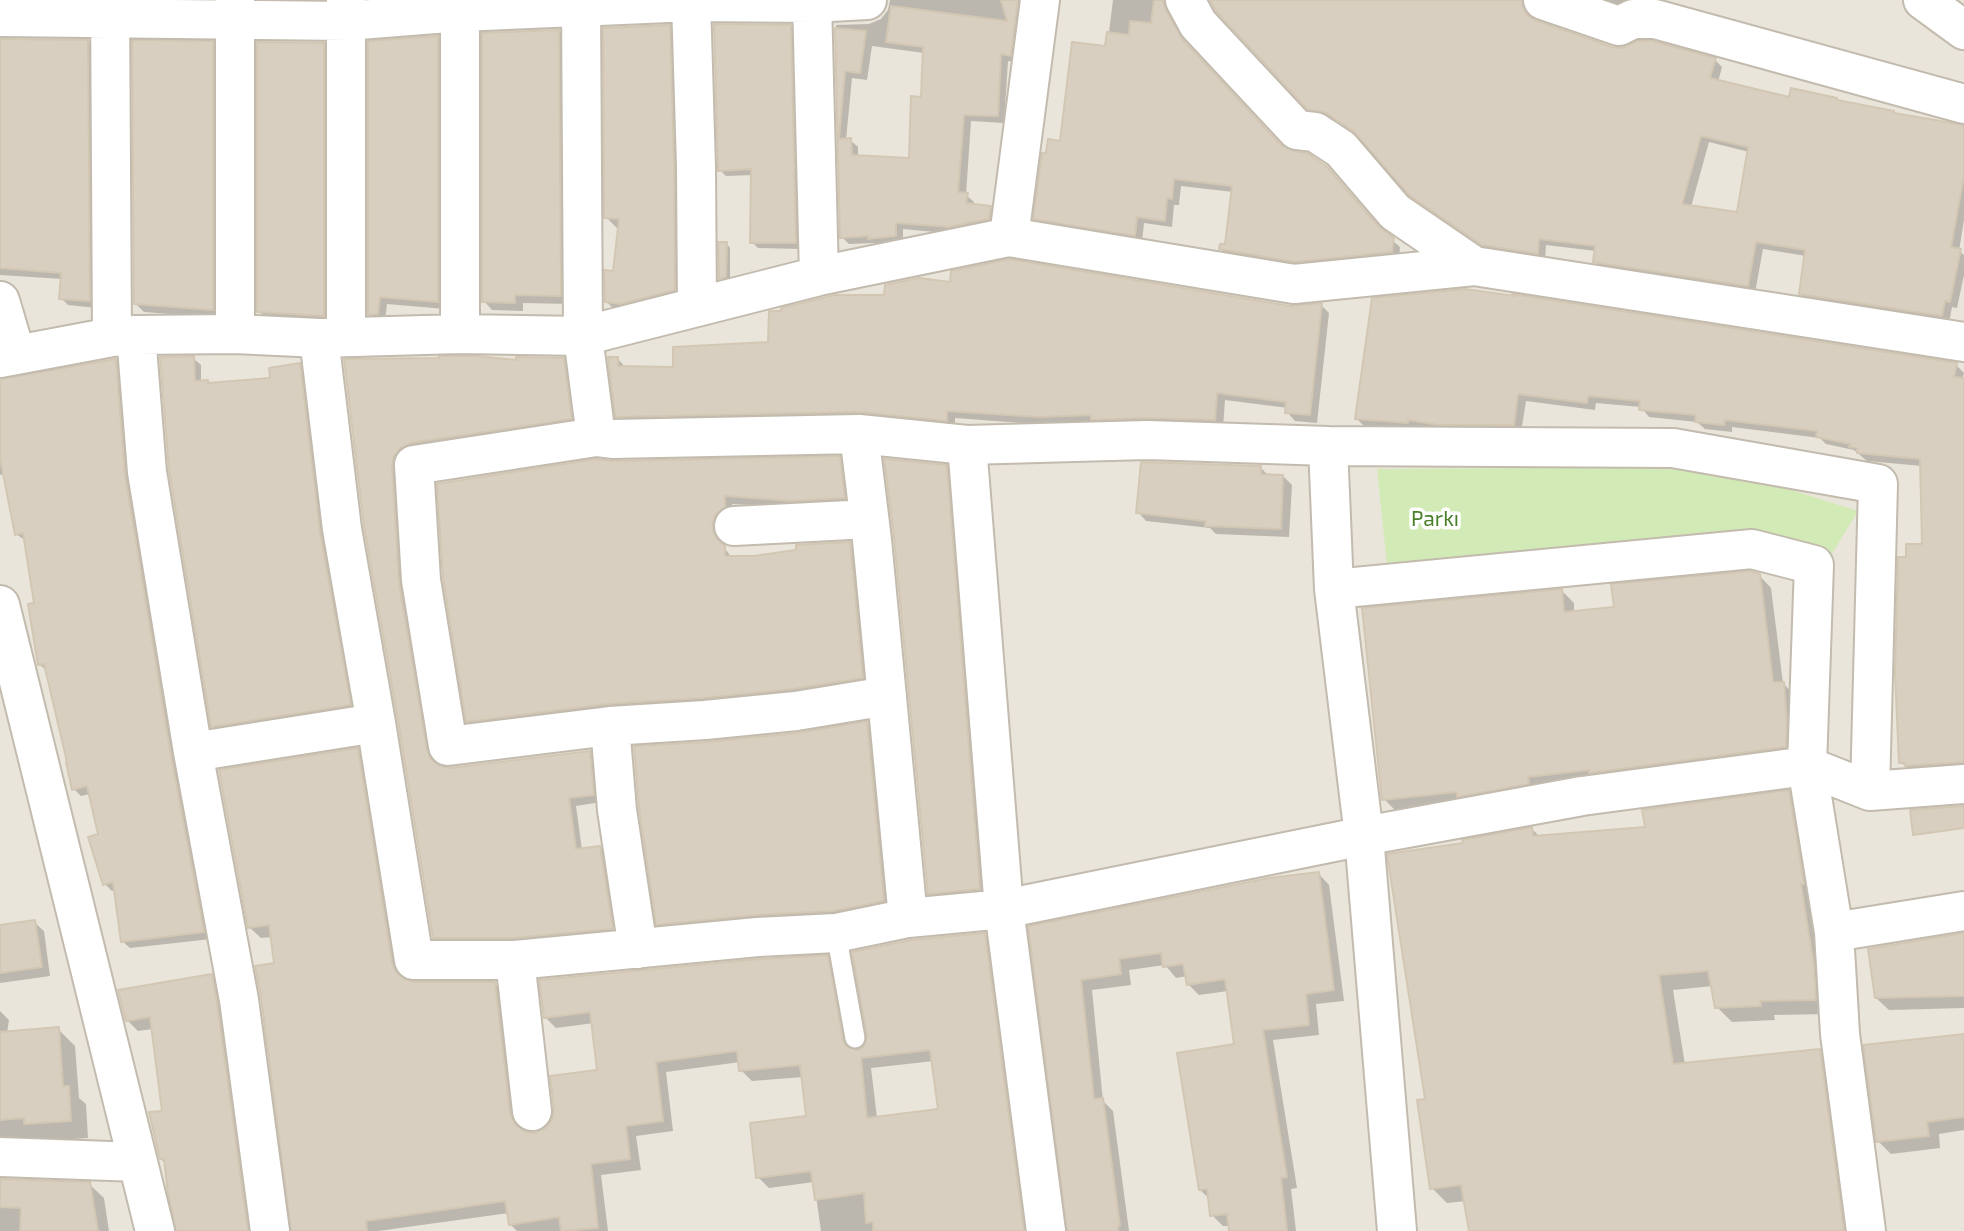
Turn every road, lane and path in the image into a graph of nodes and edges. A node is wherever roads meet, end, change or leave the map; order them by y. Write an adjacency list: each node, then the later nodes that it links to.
1 (867, 0): 7 (street)
2 (1040, 0): 17 (street)
3 (1185, 0): 18 (street)
4 (1543, 0): 13 (street)
5 (1923, 0): 15 (street)
6 (691, 1): 7 (street); 8 (street); 21 (street)
7 (812, 2): 19 (street)
8 (581, 3): 9 (street); 25 (street)
9 (461, 6): 12 (street); 23 (street)
10 (110, 9): 11 (street); 14 (street); 24 (street)
11 (235, 9): 12 (street); 22 (street)
12 (346, 10): 26 (street)
13 (1691, 13): 16 (street)
14 (0, 17)
15 (1964, 30)
16 (1964, 104)
17 (1009, 237): 18 (street); 19 (street)
18 (1475, 266): 27 (street)
19 (819, 276): 21 (street)
20 (0, 301): 28 (street)
21 (697, 307): 25 (street)
22 (235, 334): 24 (street); 26 (street)
23 (460, 334): 25 (street); 26 (street)
24 (124, 336): 28 (street); 40 (street)
25 (583, 336): 30 (street)
26 (332, 337): 38 (street)
27 (1964, 342)
28 (8, 356)
29 (859, 433): 30 (street); 31 (street); 33 (street)
30 (596, 437): 39 (street)
31 (967, 445): 32 (street); 45 (street)
32 (1328, 446): 35 (street); 43 (street)
33 (869, 519): 34 (street); 37 (street)
34 (734, 526)
35 (1334, 589): 41 (street); 44 (street)
36 (0, 605): 55 (street)
37 (887, 696): 39 (street); 47 (street)
38 (376, 723): 40 (street); 51 (street)
39 (610, 726): 50 (street)
40 (192, 752): 57 (street)
41 (1807, 766): 43 (street); 44 (street); 48 (street)
42 (1964, 784): 43 (street)
43 (1870, 790)
44 (1364, 836): 45 (street); 59 (street)
45 (1004, 909): 47 (street); 58 (street)
46 (1964, 911): 48 (street)
47 (908, 918): 49 (street)
48 (1834, 932): 60 (street)
49 (836, 933): 50 (street); 52 (lane)
50 (638, 949): 51 (street)
51 (515, 960): 53 (street)
52 (855, 1038)
53 (532, 1111)
54 (0, 1157): 55 (street)
55 (138, 1162): 56 (street)
56 (155, 1231)
57 (270, 1231)
58 (1046, 1231)
59 (1397, 1231)
60 (1866, 1231)

